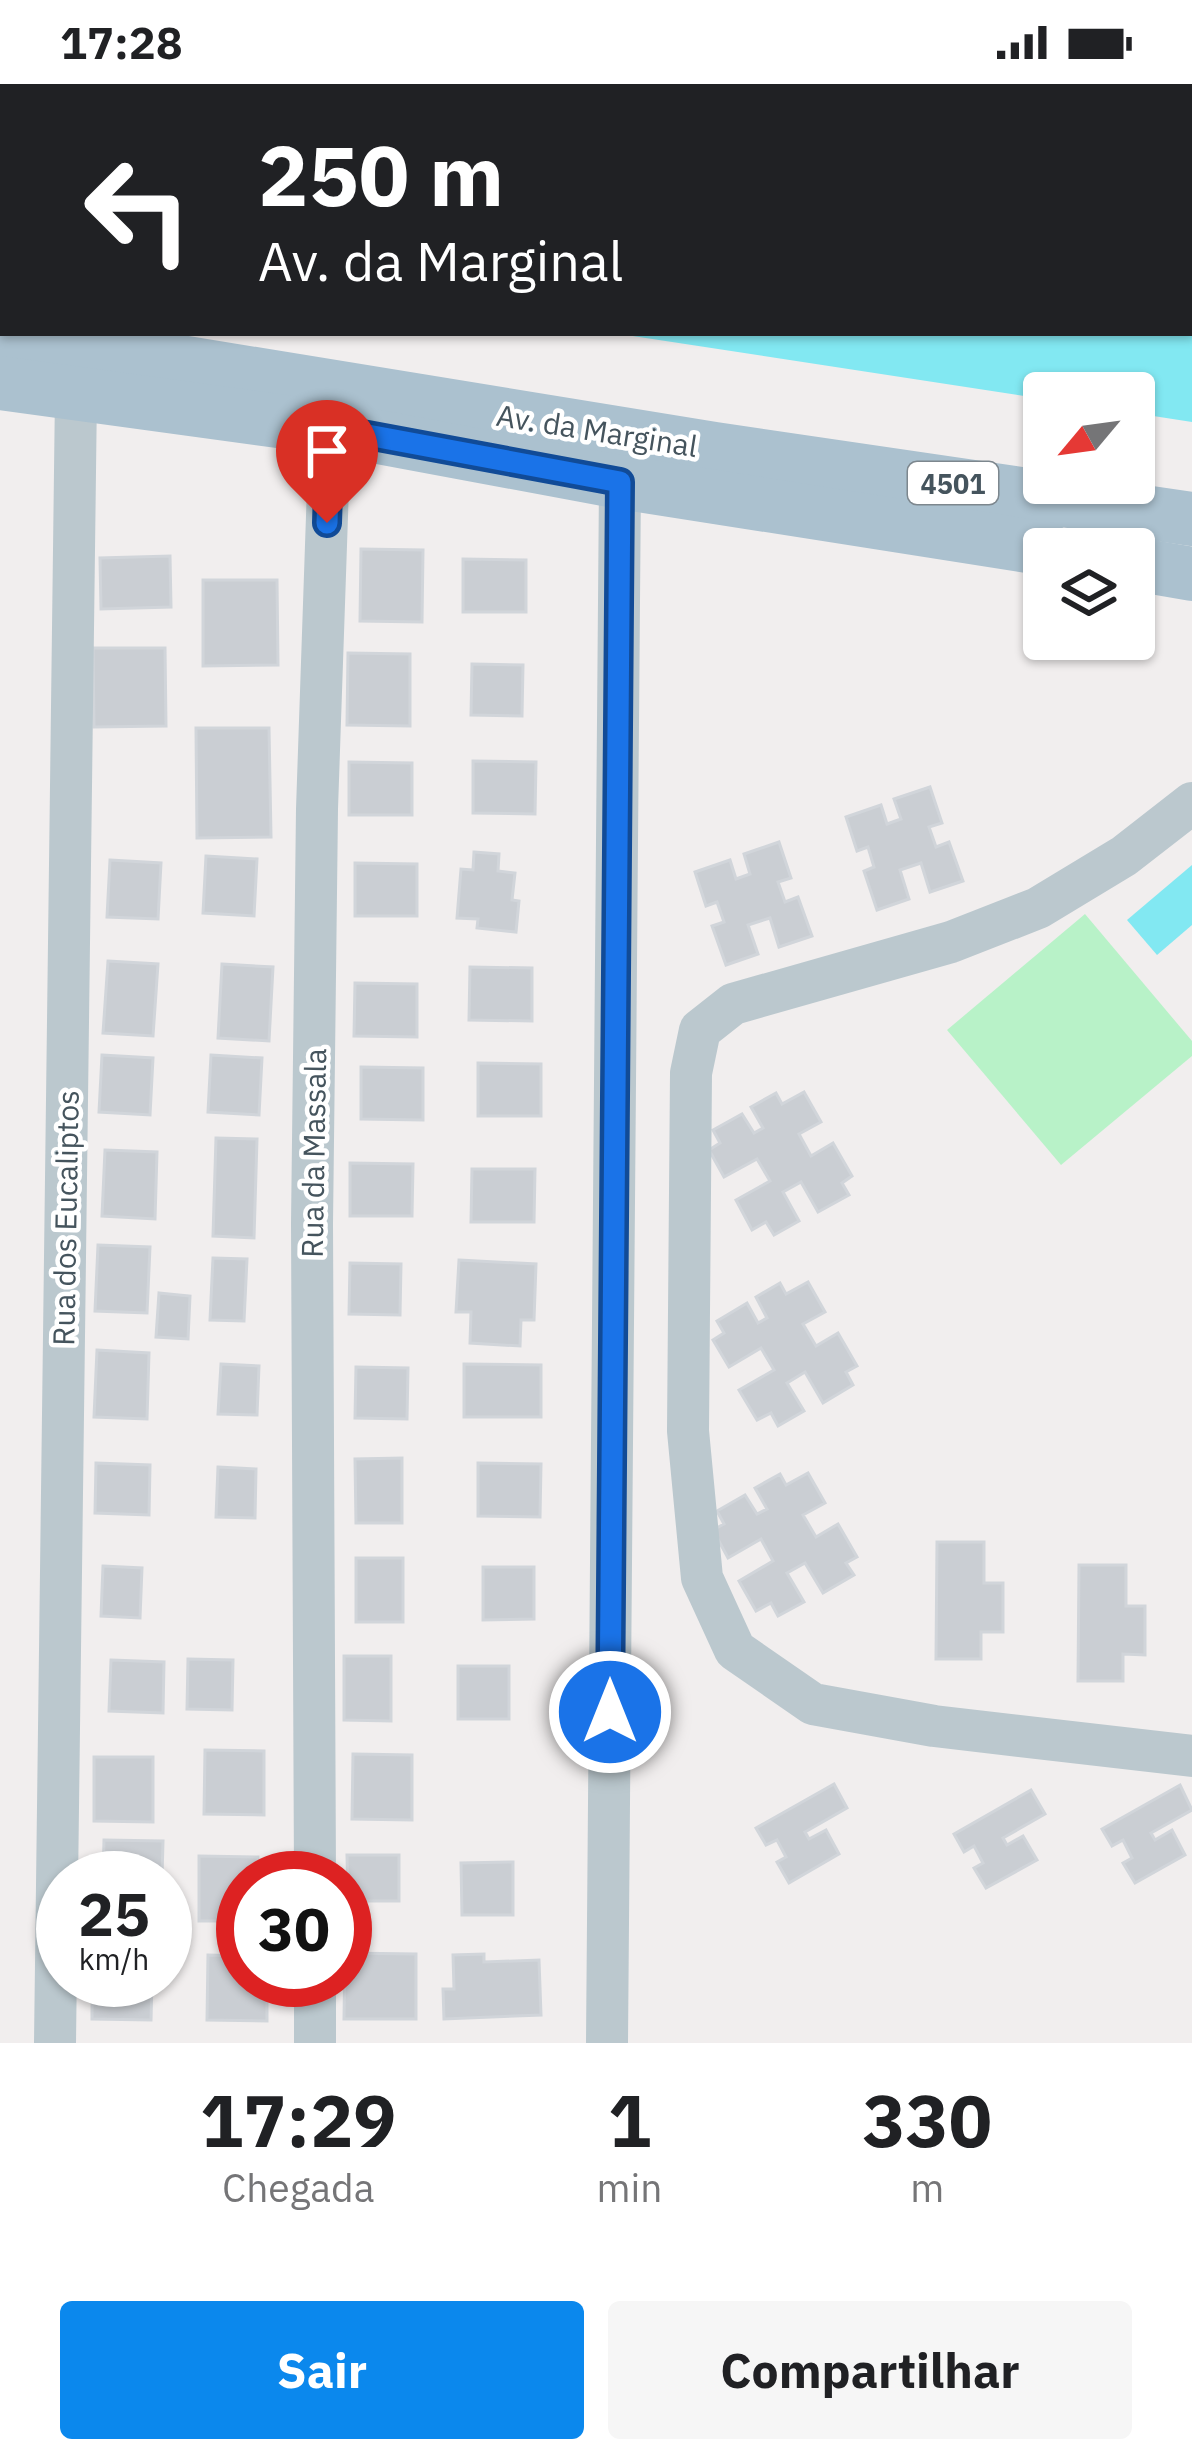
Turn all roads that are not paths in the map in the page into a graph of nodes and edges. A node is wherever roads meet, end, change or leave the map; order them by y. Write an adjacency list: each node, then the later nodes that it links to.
1 (20, 336): 6 (main road, Av. da Marginal / 4501)
2 (0, 383): 3 (main road, Av. da Marginal / 4501)
3 (76, 393): 4 (main road, Av. da Marginal / 4501); 14 (street, Rua dos Eucaliptos)
4 (330, 428): 5 (main road, Av. da Marginal / 4501); 12 (street, Rua da Massala)
5 (620, 482): 7 (main road, Av. da Marginal / 4501); 16 (street)
6 (1192, 519)
7 (1023, 545)
8 (1155, 568): 9 (main road)
9 (1192, 574)
10 (1192, 803): 11 (street)
11 (1192, 1756)
12 (314, 1851)
13 (315, 2007): 15 (street)
14 (55, 2043)
15 (315, 2043)
16 (607, 2043)

